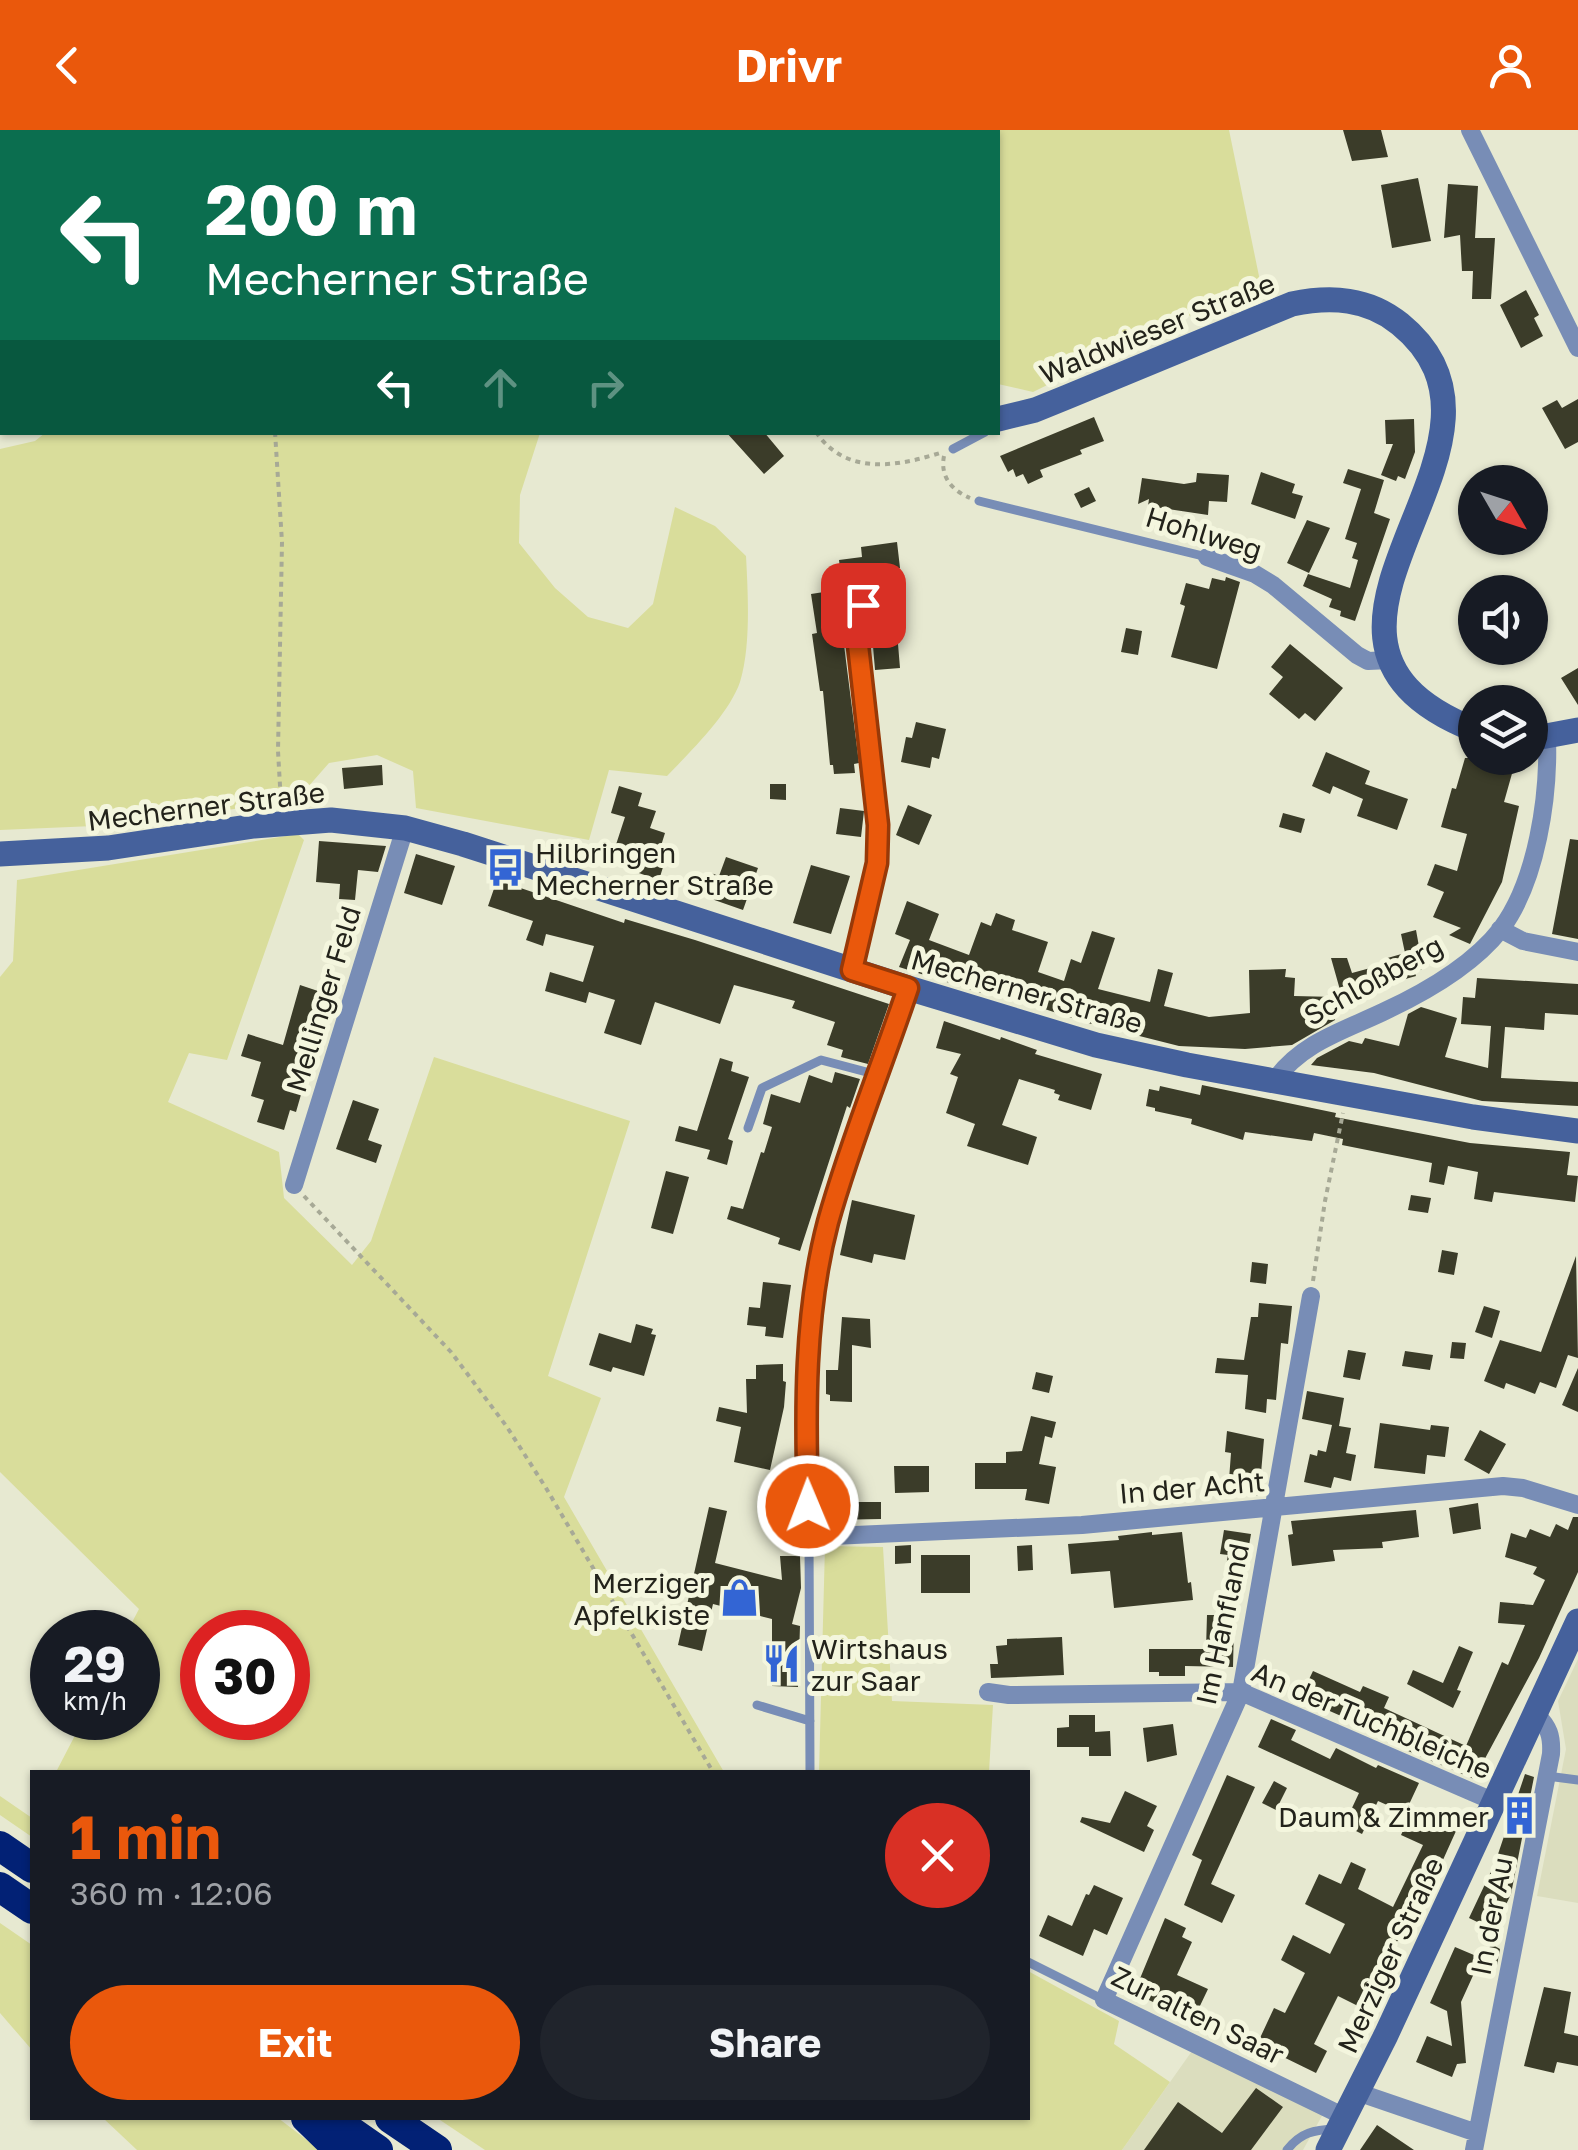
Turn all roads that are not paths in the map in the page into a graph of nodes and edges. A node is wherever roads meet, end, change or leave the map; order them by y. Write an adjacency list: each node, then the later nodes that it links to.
1 (1470, 130): 2 (street)
2 (1578, 348)
3 (1000, 422): 9 (main road, Waldwieser Straße)
4 (975, 435): 5 (lane)
5 (949, 450)
6 (979, 502): 7 (lane, Hohlweg)
7 (1206, 558): 9 (street, Hohlweg)
8 (863, 605): 18 (street)
9 (1390, 660): 10 (main road)
10 (1458, 723)
11 (1578, 730): 12 (main road)
12 (1548, 736)
13 (1544, 775): 16 (street, Schloßberg)
14 (405, 828): 15 (main road, Mecherner Straße); 18 (main road, Mecherner Straße); 24 (street, Mellinger Feld)
15 (0, 854)
16 (1500, 929): 17 (street); 21 (street, Schloßberg)
17 (1578, 952)
18 (852, 970): 19 (main road, Mecherner Straße)
19 (908, 988): 20 (street); 21 (main road, Mecherner Straße)
20 (878, 1076): 22 (lane); 28 (street)
21 (1275, 1080): 23 (main road, Mecherner Straße)
22 (748, 1128)
23 (1578, 1131)
24 (294, 1185)
25 (1311, 1296): 27 (street, Im Hanfland)
26 (1578, 1505): 27 (street, In der Acht)
27 (1273, 1508): 28 (street, In der Acht); 31 (street, Im Hanfland)
28 (809, 1537): 34 (lane)
29 (1578, 1623): 33 (main road, Merziger Straße)
30 (988, 1692): 31 (street, An der Tuchbleiche)
31 (1241, 1692): 38 (street, An der Tuchbleiche); 44 (street, Im Hanfland)
32 (757, 1706): 34 (lane)
33 (1536, 1714): 36 (street, In der Au); 38 (main road, Merziger Straße)
34 (810, 1720): 35 (lane)
35 (810, 1770)
36 (1546, 1776): 37 (lane); 50 (street, In der Au)
37 (1578, 1780)
38 (1495, 1802): 45 (main road, Merziger Straße)
39 (0, 1846): 40 (highway)
40 (30, 1867)
41 (0, 1887): 42 (highway)
42 (30, 1908)
43 (1030, 1963): 44 (lane, Zur alten Saar)
44 (1104, 2000): 49 (street, Zur alten Saar)
45 (1357, 2092): 49 (main road, Merziger Straße); 50 (street, In der Au)
46 (308, 2120): 51 (highway)
47 (335, 2120): 52 (highway)
48 (393, 2120): 53 (highway)
49 (1337, 2132): 54 (lane)
50 (1475, 2142)
51 (339, 2150)
52 (378, 2150)
53 (437, 2150)
54 (1286, 2150)

